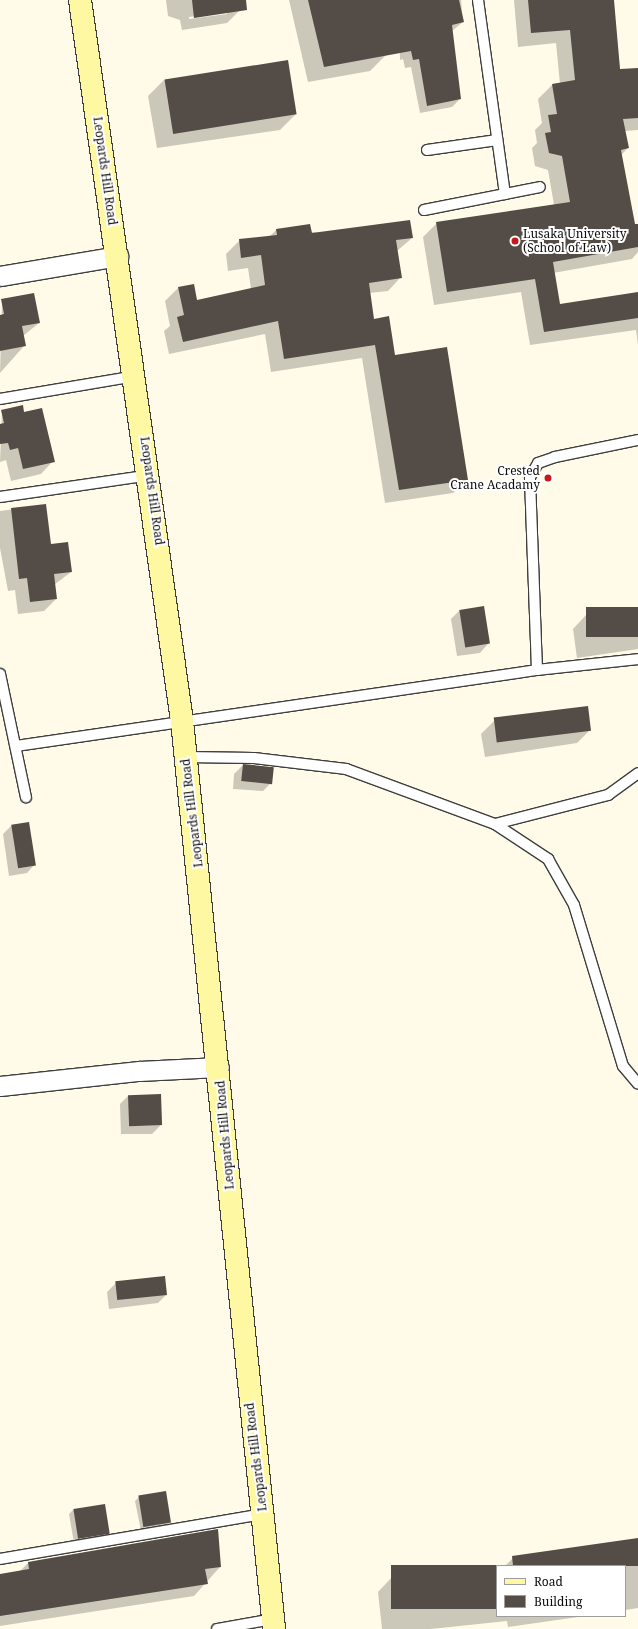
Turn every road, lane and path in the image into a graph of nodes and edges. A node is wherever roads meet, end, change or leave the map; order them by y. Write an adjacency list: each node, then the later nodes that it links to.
1 (80, 0): 8 (main road, Leopards Hill Road)
2 (478, 0): 3 (lane)
3 (497, 140): 4 (lane); 6 (lane)
4 (427, 150)
5 (540, 187): 6 (lane)
6 (505, 194): 7 (lane)
7 (424, 210)
8 (118, 256): 9 (street); 10 (main road, Leopards Hill Road)
9 (0, 276)
10 (136, 376): 11 (lane); 13 (main road, Leopards Hill Road)
11 (0, 399)
12 (638, 440): 16 (lane)
13 (150, 475): 14 (lane); 18 (main road, Leopards Hill Road)
14 (0, 498)
15 (638, 659): 16 (lane)
16 (537, 670): 18 (lane)
17 (0, 674): 19 (lane)
18 (182, 721): 19 (lane); 20 (main road, Leopards Hill Road)
19 (16, 746): 22 (lane)
20 (185, 757): 23 (lane); 24 (main road, Leopards Hill Road)
21 (638, 773): 23 (lane)
22 (26, 797)
23 (495, 824): 25 (lane)
24 (219, 1067): 26 (street); 27 (main road, Leopards Hill Road)
25 (638, 1084)
26 (0, 1086)
27 (263, 1514): 28 (lane); 29 (main road, Leopards Hill Road)
28 (0, 1560)
29 (273, 1624): 30 (lane)
30 (217, 1629)

